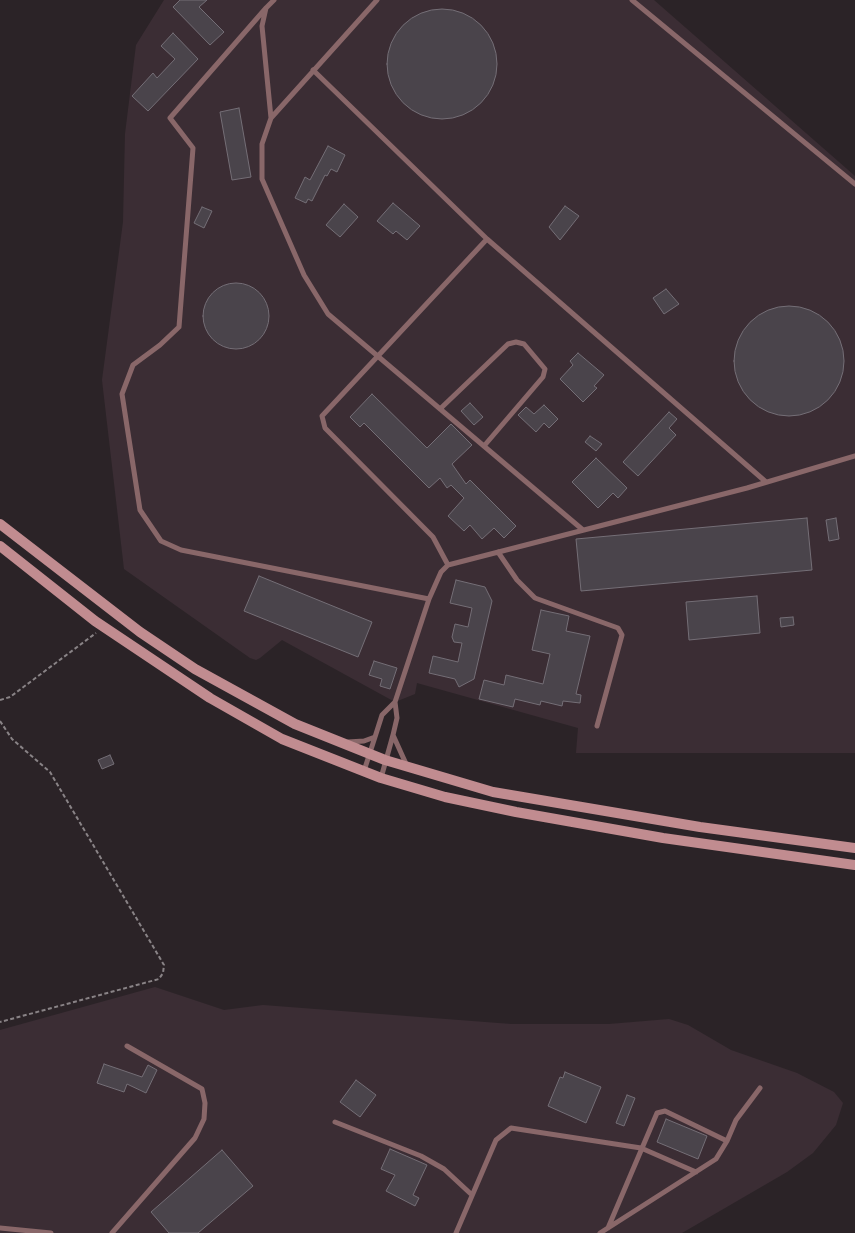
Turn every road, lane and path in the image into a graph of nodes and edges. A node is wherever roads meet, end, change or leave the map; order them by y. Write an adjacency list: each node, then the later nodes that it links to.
1 (274, 0): 4 (lane)
2 (377, 0): 5 (lane)
3 (632, 0): 7 (lane)
4 (266, 8): 6 (lane); 19 (lane)
5 (313, 70): 6 (lane); 8 (lane)
6 (271, 118): 9 (lane)
7 (855, 184)
8 (487, 240): 9 (lane); 13 (lane)
9 (377, 356): 10 (lane); 18 (lane)
10 (440, 409): 11 (lane); 11 (lane)
11 (484, 446): 15 (lane)
12 (855, 456): 13 (lane)
13 (766, 482): 15 (lane)
14 (0, 524): 27 (main road)
15 (583, 530): 17 (lane)
16 (0, 546): 20 (main road)
17 (498, 552): 18 (lane); 24 (lane)
18 (448, 565): 19 (lane)
19 (429, 599): 22 (lane)
20 (104, 627): 21 (path); 31 (main road)
21 (0, 700)
22 (395, 702): 25 (lane); 26 (lane)
23 (0, 721): 37 (path)
24 (597, 726)
25 (393, 734): 29 (lane); 30 (lane)
26 (376, 737): 27 (lane); 28 (lane)
27 (333, 740): 28 (main road)
28 (369, 754): 29 (main road); 31 (lane)
29 (385, 760): 30 (main road); 32 (lane)
30 (407, 767): 33 (main road)
31 (364, 771): 32 (main road)
32 (381, 778): 34 (main road)
33 (666, 821): 34 (main road); 35 (main road)
34 (663, 838): 36 (main road)
35 (855, 848)
36 (855, 865)
37 (0, 1022)
38 (127, 1046): 48 (lane)
39 (760, 1088): 41 (lane)
40 (335, 1122): 44 (lane)
41 (727, 1141): 42 (lane); 43 (lane)
42 (641, 1148): 43 (lane); 44 (lane); 46 (lane)
43 (696, 1172): 46 (lane)
44 (472, 1195): 49 (lane)
45 (0, 1228): 47 (lane)
46 (608, 1228): 50 (lane)
47 (51, 1233)
48 (112, 1233)
49 (456, 1233)
50 (600, 1233)

